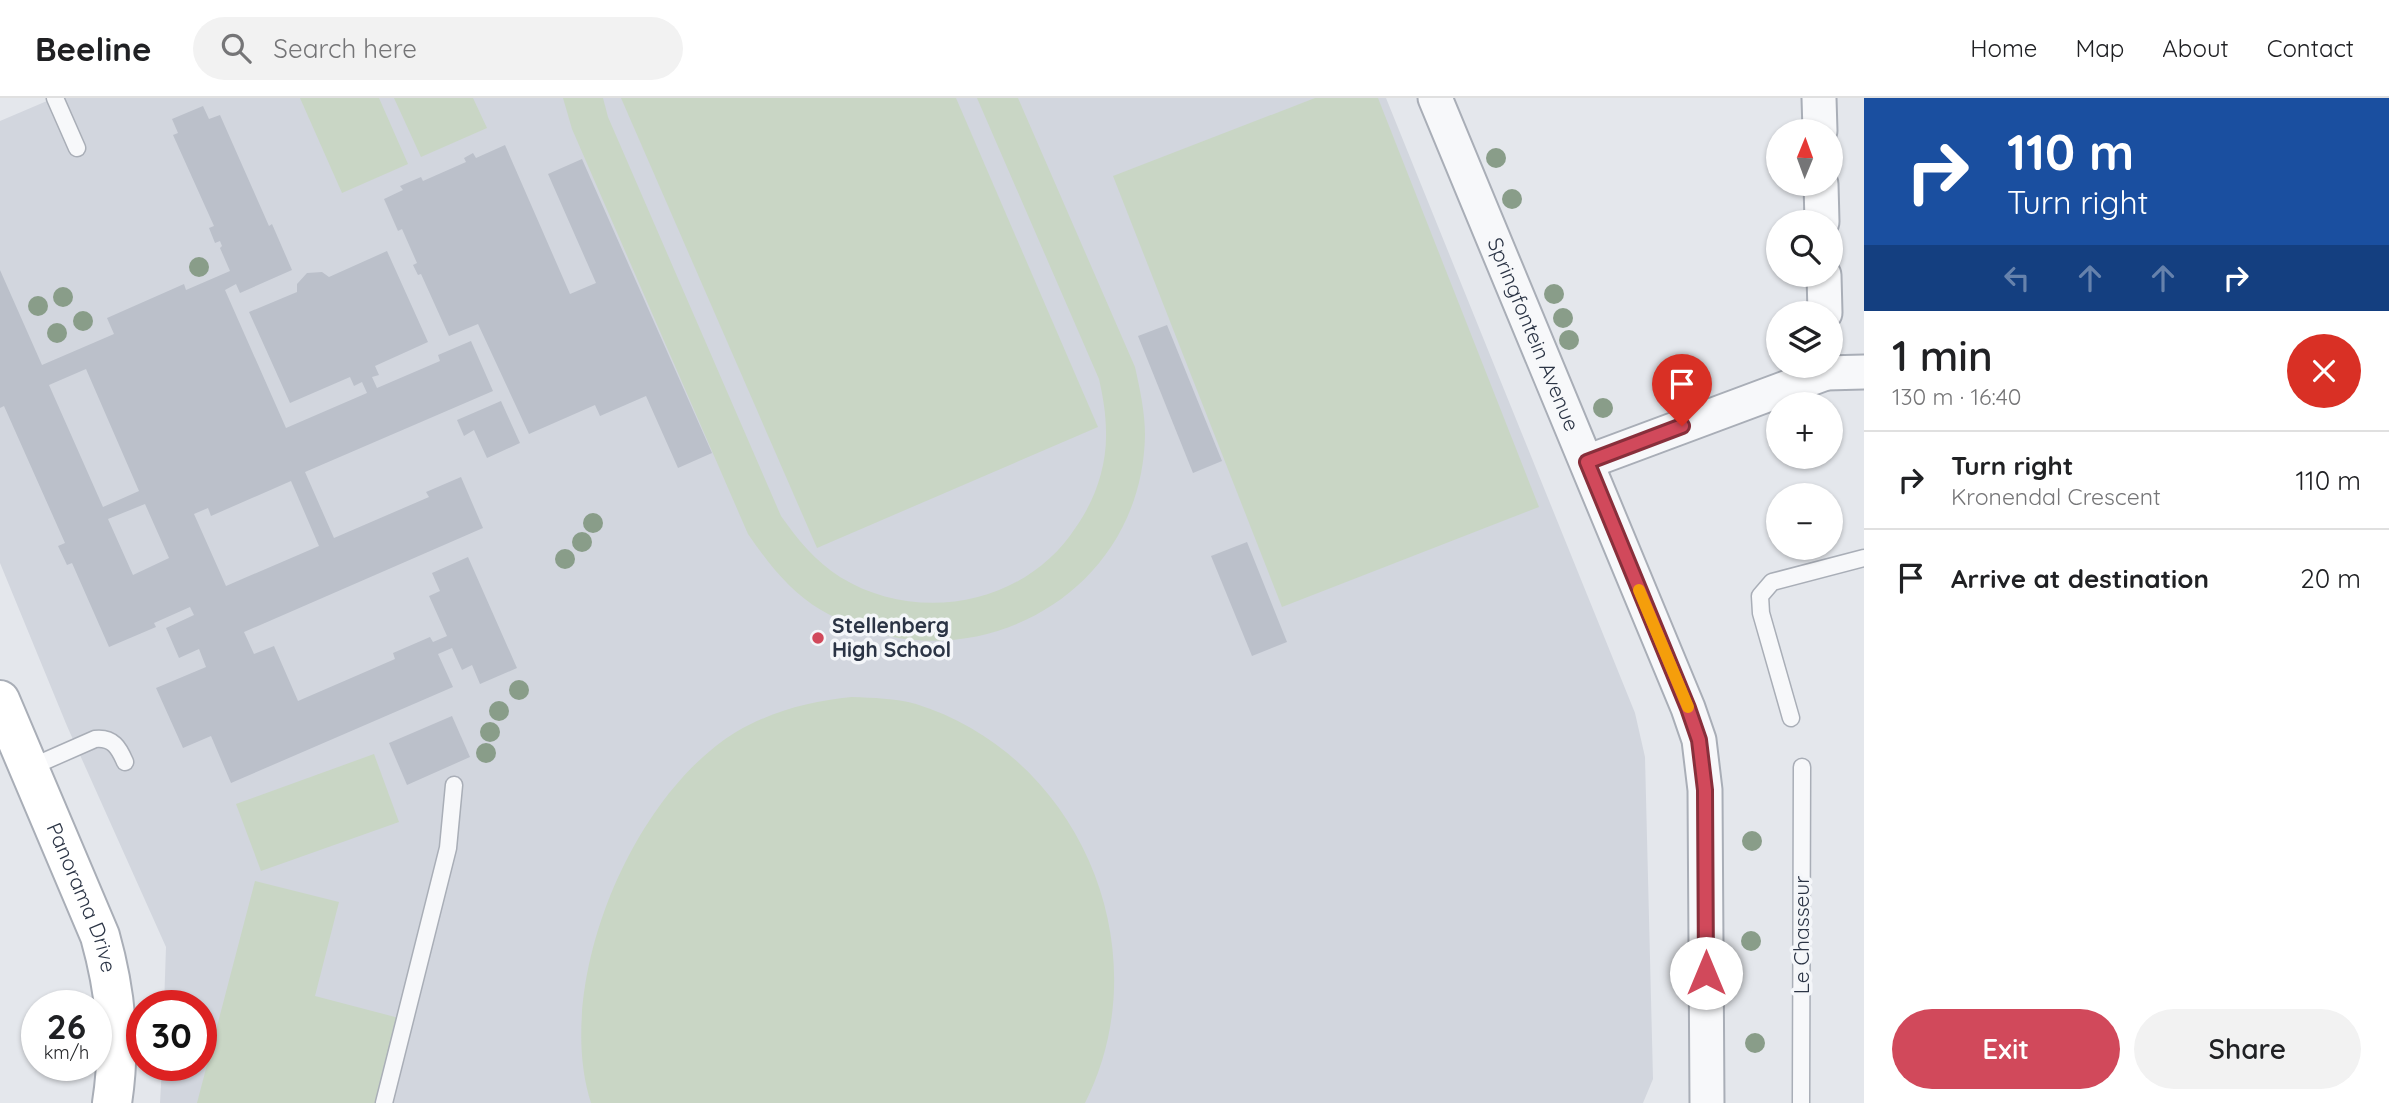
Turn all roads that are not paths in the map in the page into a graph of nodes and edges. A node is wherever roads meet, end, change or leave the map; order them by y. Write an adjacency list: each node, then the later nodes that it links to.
1 (55, 98): 5 (lane)
2 (1435, 98): 9 (street, Springfontein Avenue)
3 (1819, 98): 4 (street)
4 (1820, 119)
5 (77, 148)
6 (1843, 370): 7 (street)
7 (1864, 372)
8 (1803, 378): 9 (street)
9 (1587, 462): 19 (street, Springfontein Avenue)
10 (1864, 558): 12 (lane)
11 (0, 700): 14 (street, Panorama Drive)
12 (1791, 718)
13 (125, 762): 14 (lane)
14 (29, 768): 17 (street, Panorama Drive)
15 (1802, 768): 20 (lane, Le Chasseur)
16 (454, 785): 18 (lane)
17 (112, 1103)
18 (384, 1103)
19 (1707, 1103)
20 (1801, 1103)

